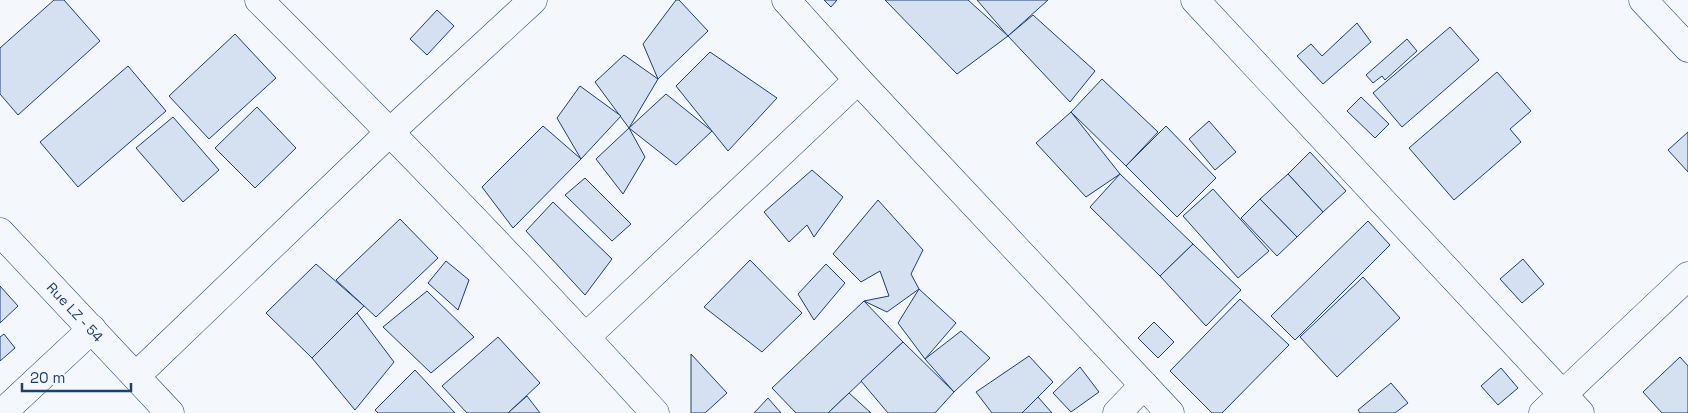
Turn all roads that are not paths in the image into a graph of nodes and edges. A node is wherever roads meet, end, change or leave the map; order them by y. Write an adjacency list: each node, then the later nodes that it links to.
1 (259, 0): 8 (street)
2 (533, 0): 8 (street)
3 (786, 0): 7 (street)
4 (1195, 0): 15 (street)
5 (1643, 0): 6 (street)
6 (1688, 48)
7 (858, 80): 12 (street); 14 (street)
8 (390, 132): 12 (street); 13 (street)
9 (0, 232): 11 (street, Rue LZ - 54)
10 (1688, 276): 15 (street)
11 (92, 329): 13 (street, Rue LZ - 54); 16 (street)
12 (586, 338): 18 (street)
13 (136, 376): 17 (street, Rue LZ - 54)
14 (1144, 385): 19 (street); 20 (street)
15 (1562, 407)
16 (2, 413)
17 (170, 413)
18 (655, 413)
19 (1117, 413)
20 (1170, 413)

